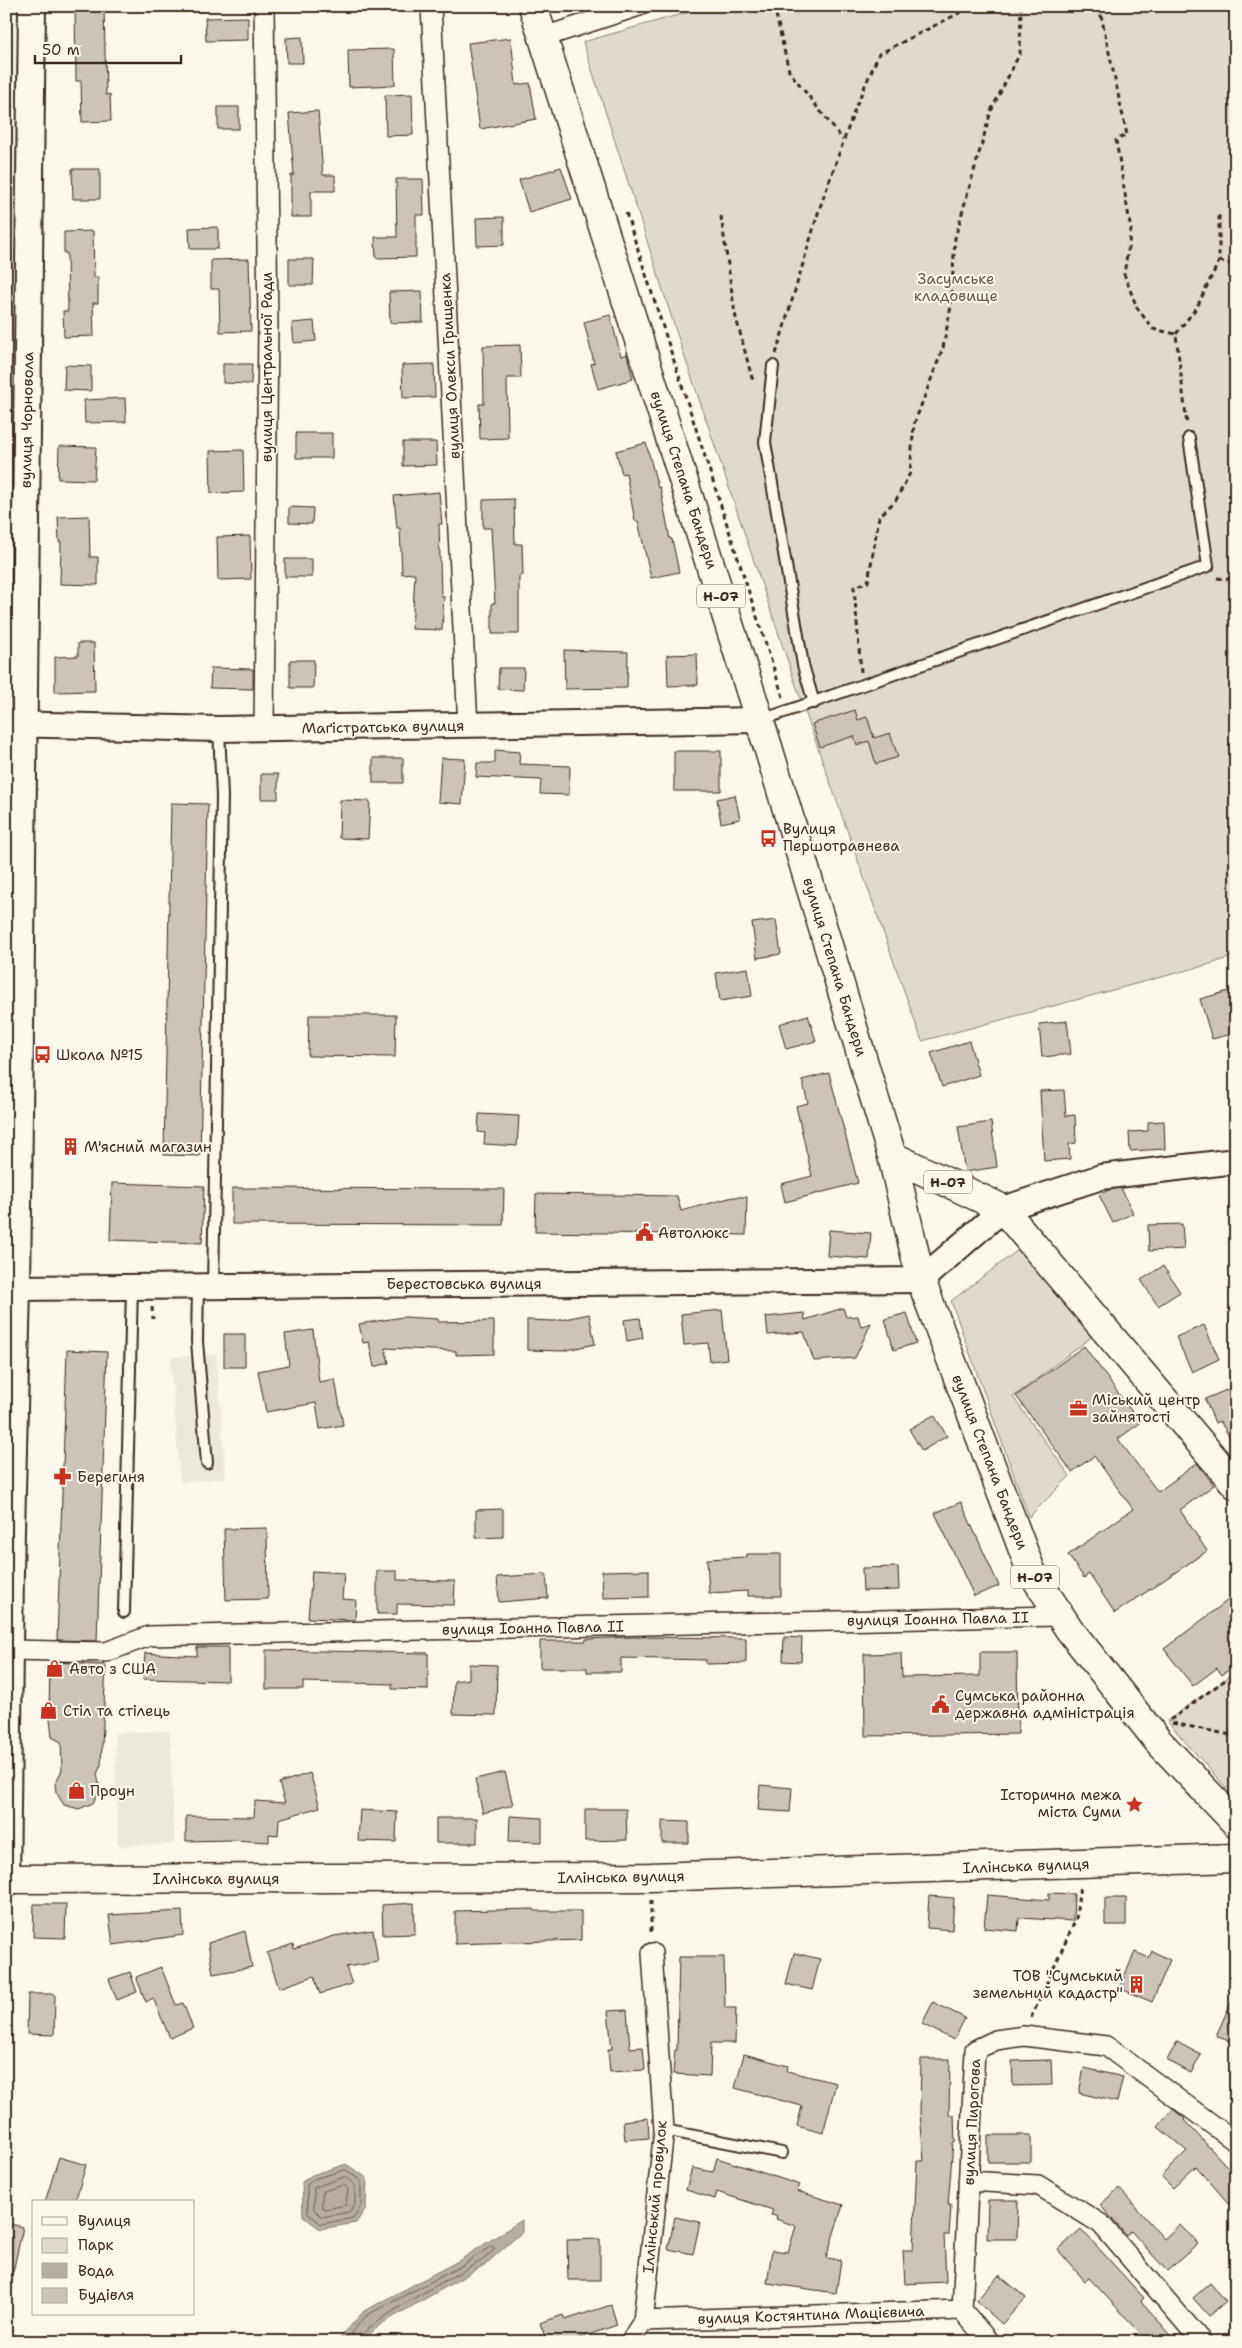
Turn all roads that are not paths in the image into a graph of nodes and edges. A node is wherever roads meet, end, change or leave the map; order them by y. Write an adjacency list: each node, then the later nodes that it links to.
1 (32, 6): 11 (main road, вулиця Чорновола)
2 (264, 6): 14 (street, вулиця Центральної Ради)
3 (431, 6): 12 (street, вулиця Олекси Грищенка)
4 (533, 6): 6 (main road, вулиця Степана Бандери / Н-07)
5 (639, 6): 6 (street)
6 (544, 37): 10 (main road, вулиця Степана Бандери / Н-07)
7 (772, 366): 9 (lane)
8 (1189, 438): 9 (lane)
9 (814, 702): 10 (lane)
10 (760, 720): 12 (street, Маґістратська вулиця); 15 (main road, вулиця Степана Бандери / Н-07)
11 (15, 725): 13 (street, Маґістратська вулиця); 21 (main road, вулиця Чорновола)
12 (468, 726): 14 (street, Маґістратська вулиця)
13 (219, 729): 14 (street, Маґістратська вулиця); 19 (lane)
14 (264, 729)
15 (892, 1156): 17 (main road, Н-07); 18 (main road, вулиця Степана Бандери / Н-07)
16 (1236, 1161): 17 (street)
17 (1003, 1209): 18 (street); 24 (main road, Н-07)
18 (921, 1280): 19 (street, Берестовська вулиця); 27 (main road, вулиця Степана Бандери / Н-07)
19 (206, 1286): 20 (street, Берестовська вулиця); 22 (lane)
20 (132, 1287): 21 (street, Берестовська вулиця); 26 (lane)
21 (11, 1288): 23 (main road, вулиця Чорновола)
22 (207, 1463)
23 (9, 1477): 25 (main road, вулиця Чорновола)
24 (1236, 1485)
25 (8, 1572): 28 (main road, вулиця Чорновола)
26 (124, 1612)
27 (1060, 1616): 28 (street, вулиця Іоанна Павла II); 29 (main road, вулиця Степана Бандери / Н-07)
28 (9, 1650): 31 (main road, вулиця Чорновола)
29 (1236, 1823)
30 (1236, 1858): 31 (main road, Іллінська вулиця)
31 (7, 1879): 32 (main road, вулиця Чорновола)
32 (6, 1884)
33 (652, 1953): 34 (street, Іллінський провулок)
34 (664, 2130): 36 (lane); 39 (street, Іллінський провулок)
35 (1236, 2142): 37 (street, вулиця Пирогова)
36 (782, 2153)
37 (968, 2181): 38 (street, вулиця Пирогова); 42 (street)
38 (962, 2310): 39 (street, вулиця Костянтина Мацієвича); 41 (street)
39 (643, 2321): 40 (street)
40 (630, 2342)
41 (989, 2342)
42 (1202, 2342)

